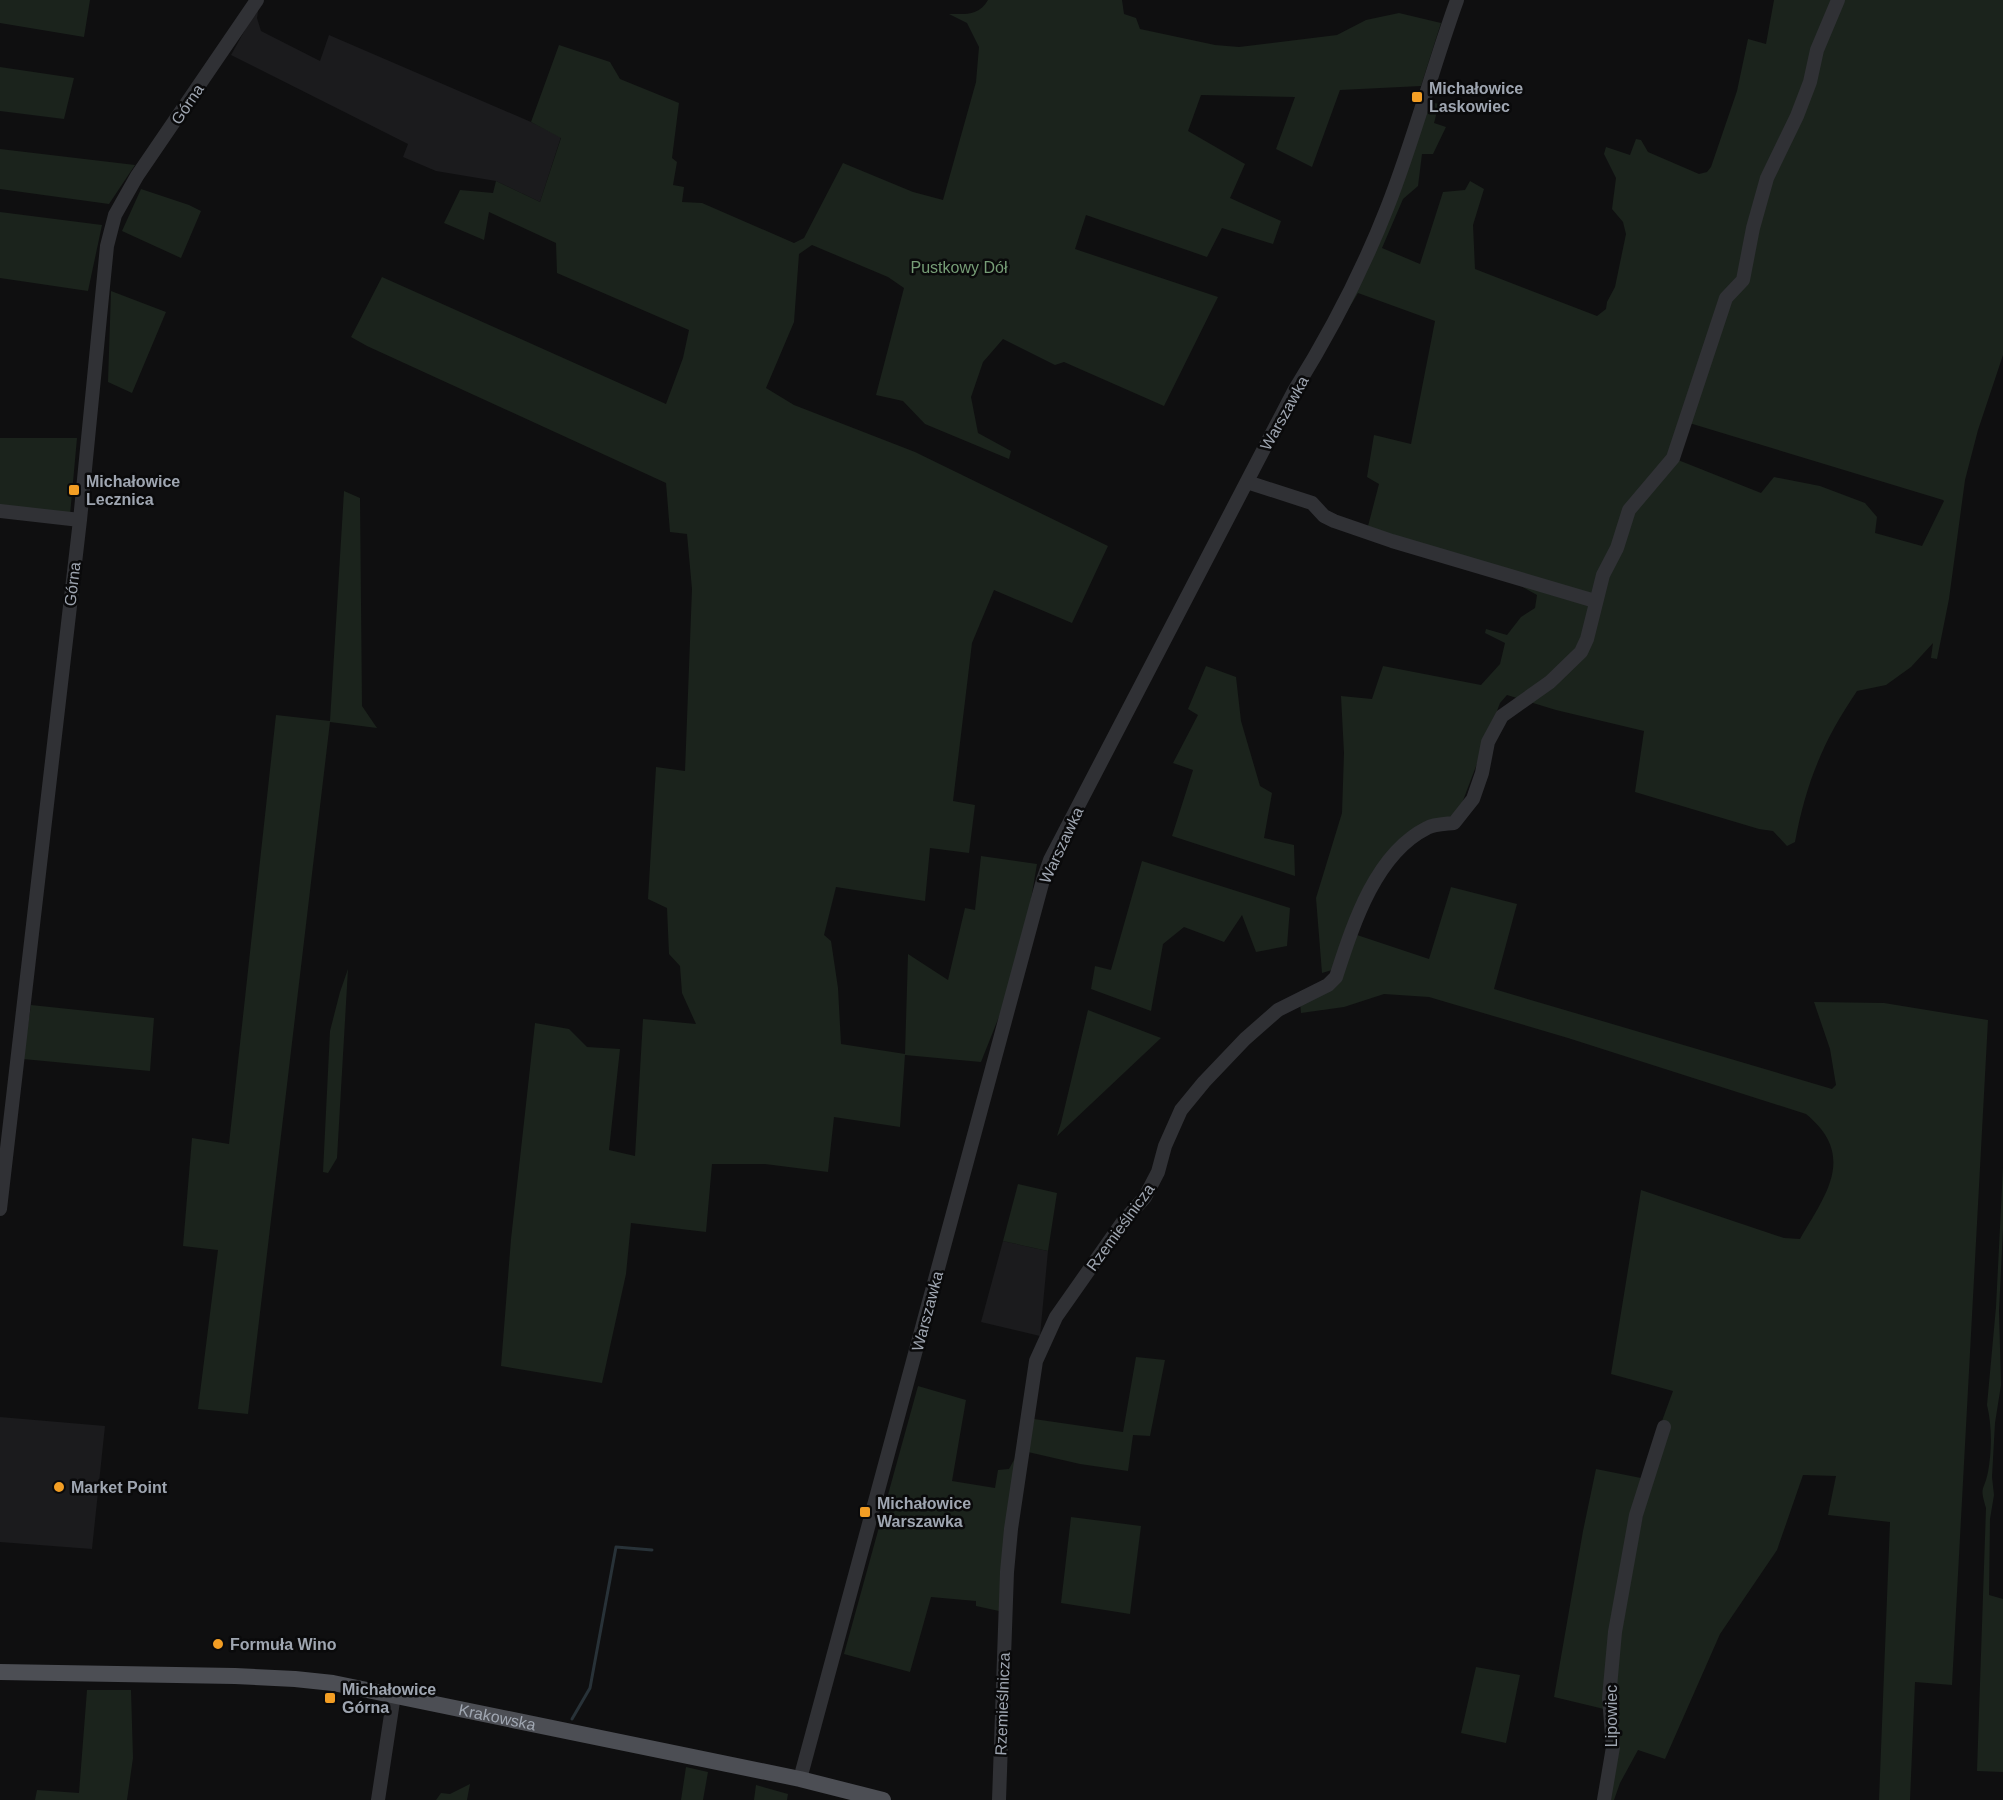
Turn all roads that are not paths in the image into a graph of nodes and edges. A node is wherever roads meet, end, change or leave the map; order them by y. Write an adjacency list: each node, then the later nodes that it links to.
1 (257, 0): 6 (street, Górna)
2 (1457, 0): 4 (street, Warszawka)
3 (1838, 0): 7 (street, Rzemieślnicza)
4 (1246, 482): 7 (street); 12 (street, Warszawka)
5 (0, 511): 6 (street)
6 (80, 520): 8 (street, Górna)
7 (1595, 601): 15 (street, Rzemieślnicza)
8 (0, 1209)
9 (1664, 1427): 16 (street, Lipowiec)
10 (0, 1672): 11 (main road, Krakowska)
11 (394, 1695): 12 (main road, Krakowska); 13 (street)
12 (800, 1779): 14 (main road, Krakowska)
13 (378, 1800)
14 (883, 1800)
15 (999, 1800)
16 (1604, 1800)

